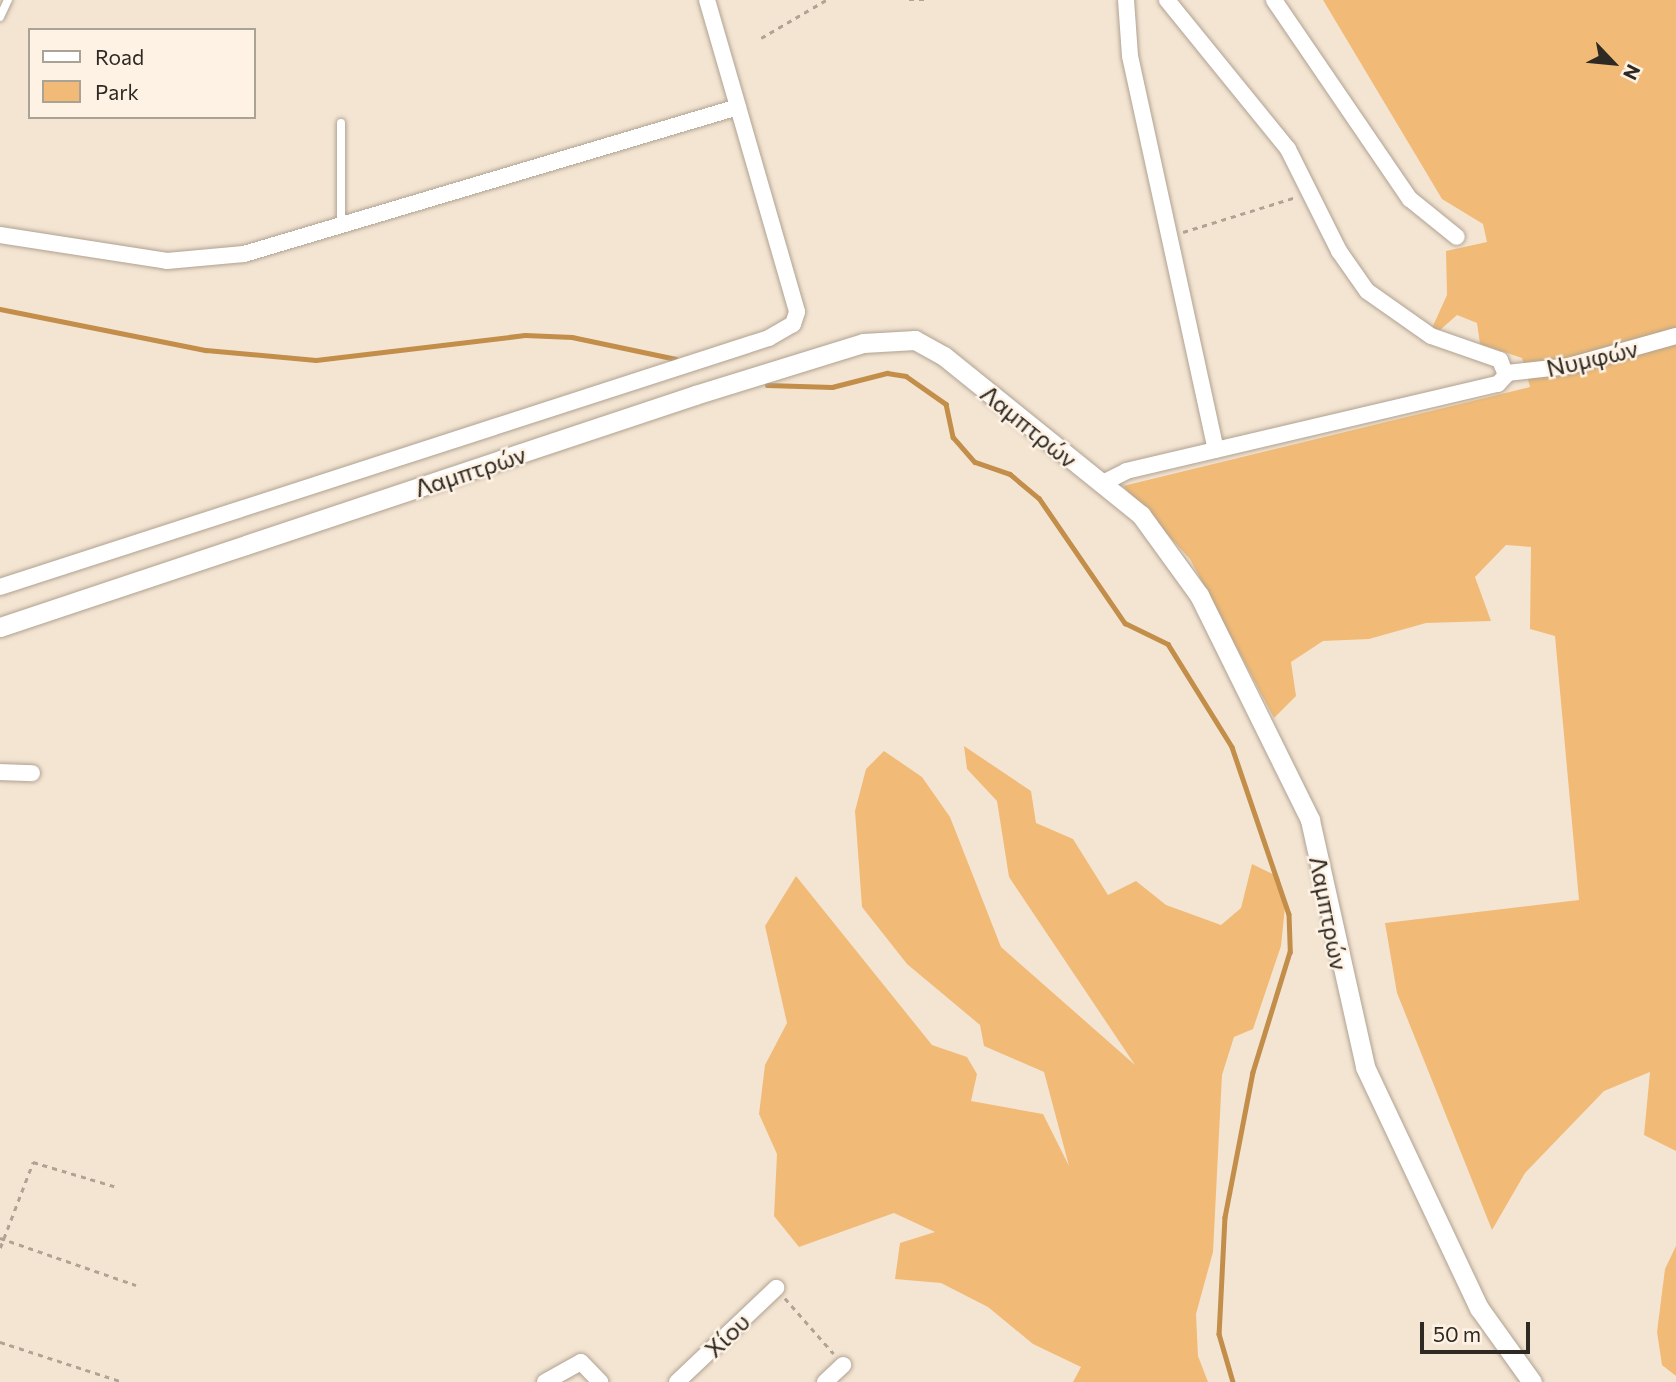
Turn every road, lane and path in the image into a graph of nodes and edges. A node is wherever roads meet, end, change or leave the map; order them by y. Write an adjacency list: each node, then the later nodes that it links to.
1 (8, 0): 9 (lane)
2 (707, 0): 11 (street)
3 (825, 0): 10 (path)
4 (909, 0): 5 (path)
5 (926, 0)
6 (1126, 0): 20 (street)
7 (1167, 0): 13 (street)
8 (1274, 0): 17 (street)
9 (0, 17)
10 (761, 38)
11 (738, 107): 15 (street); 22 (street)
12 (341, 123): 15 (lane)
13 (1310, 189): 14 (path); 19 (street)
14 (1201, 227)
15 (341, 229): 16 (street)
16 (0, 235)
17 (1457, 237)
18 (1676, 336): 19 (street, Νυμφών)
19 (1507, 373): 20 (street)
20 (1216, 450): 21 (street)
21 (1101, 484): 23 (street, Λαμπτρών); 38 (street, Λαμπτρών)
22 (0, 587)
23 (0, 627)
24 (0, 772): 25 (street)
25 (32, 773)
26 (117, 1187): 27 (path)
27 (1, 1238): 28 (path); 29 (path)
28 (0, 1248)
29 (136, 1285)
30 (776, 1288): 32 (path); 36 (street, Χίου)
31 (0, 1342): 33 (path)
32 (843, 1365): 37 (street)
33 (123, 1382)
34 (545, 1382): 35 (street)
35 (600, 1382)
36 (677, 1382)
37 (825, 1382)
38 (1532, 1382)

